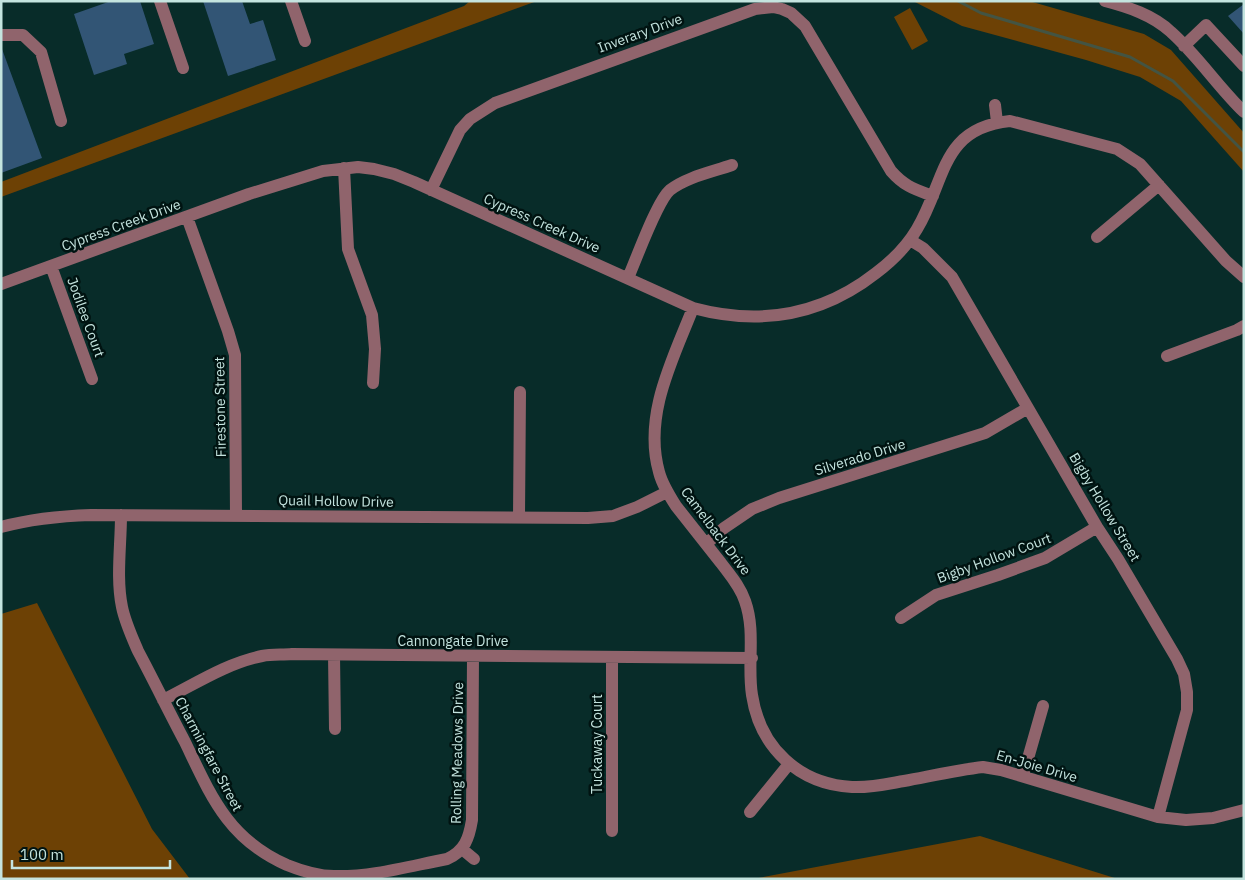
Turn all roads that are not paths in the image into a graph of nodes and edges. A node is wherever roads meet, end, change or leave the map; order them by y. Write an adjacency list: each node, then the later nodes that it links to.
1 (160, 1): 8 (street)
2 (291, 1): 5 (street)
3 (1105, 1): 6 (street)
4 (1, 35): 11 (street)
5 (305, 41)
6 (1184, 46): 7 (street); 10 (street)
7 (1244, 66)
8 (183, 68)
9 (995, 105): 12 (street)
10 (1242, 107)
11 (61, 121)
12 (997, 122): 15 (street); 17 (street, Cypress Creek Drive)
13 (732, 165): 23 (street)
14 (344, 168): 16 (street, Cypress Creek Drive); 18 (street, Cypress Creek Drive); 29 (street)
15 (1159, 185): 19 (street); 22 (street)
16 (431, 190): 17 (street, Inverary Drive); 23 (street, Cypress Creek Drive)
17 (933, 196): 20 (street, Cypress Creek Drive)
18 (187, 217): 21 (street, Cypress Creek Drive); 34 (street, Firestone Street)
19 (1097, 237)
20 (910, 240): 25 (street, Cypress Creek Drive); 31 (street, Bigby Hollow Street)
21 (51, 266): 24 (street, Cypress Creek Drive); 28 (street, Jodilee Court)
22 (1244, 277)
23 (628, 278): 25 (street, Cypress Creek Drive)
24 (1, 284)
25 (693, 308): 32 (street, Camelback Drive)
26 (1244, 326): 27 (street)
27 (1167, 356)
28 (92, 379)
29 (373, 383)
30 (520, 392): 35 (street)
31 (1028, 408): 37 (street, Bigby Hollow Street); 38 (street, Silverado Drive)
32 (667, 492): 35 (street, Quail Hollow Drive); 38 (street, Camelback Drive)
33 (121, 515): 34 (street, Quail Hollow Drive); 36 (street, Quail Hollow Drive); 44 (street, Charmingfare Street)
34 (236, 515): 35 (street, Quail Hollow Drive)
35 (518, 517)
36 (1, 527)
37 (1097, 528): 39 (street, Bigby Hollow Court); 52 (street, Bigby Hollow Street)
38 (706, 544): 43 (street, Camelback Drive)
39 (901, 618)
40 (334, 655): 41 (street, Cannongate Drive); 44 (street, Cannongate Drive); 46 (street)
41 (473, 656): 42 (street, Cannongate Drive); 54 (street, Rolling Meadows Drive)
42 (612, 657): 43 (street, Cannongate Drive); 53 (street, Tuckaway Court)
43 (752, 658): 47 (street, Camelback Drive)
44 (163, 700): 54 (street, Charmingfare Street)
45 (1043, 706): 49 (street)
46 (335, 729)
47 (772, 745): 48 (street, En-Joie Drive)
48 (789, 764): 49 (street, En-Joie Drive); 51 (street)
49 (1023, 776): 52 (street, En-Joie Drive)
50 (1244, 810): 52 (street, En-Joie Drive)
51 (750, 812)
52 (1158, 817)
53 (612, 831)
54 (462, 849): 55 (street)
55 (474, 859)

